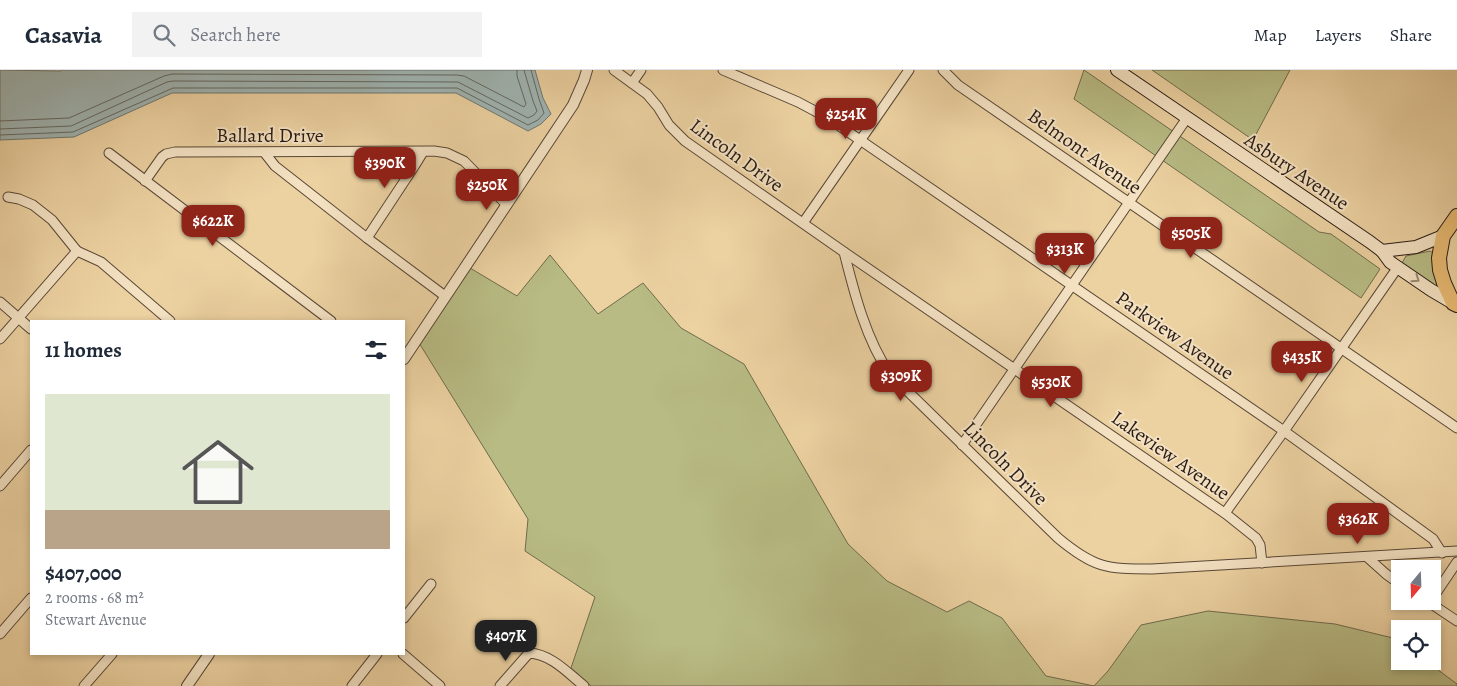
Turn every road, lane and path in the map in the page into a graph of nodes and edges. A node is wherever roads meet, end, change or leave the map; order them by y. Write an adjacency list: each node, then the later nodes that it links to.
1 (587, 70): 17 (street)
2 (614, 70): 8 (street, Lincoln Drive)
3 (641, 70): 8 (street)
4 (722, 70): 10 (street, Parkview Avenue)
5 (908, 70): 10 (street)
6 (943, 70): 16 (street, Belmont Avenue)
7 (1117, 70): 9 (main road, Asbury Avenue)
8 (632, 83): 19 (street, Lincoln Drive)
9 (1187, 118): 16 (street); 23 (main road, Asbury Avenue)
10 (861, 140): 19 (street); 26 (street, Parkview Avenue)
11 (264, 152): 12 (street, Ballard Drive); 14 (street, Ballard Drive); 21 (street)
12 (423, 152): 17 (street, Ballard Drive); 21 (street)
13 (109, 153): 14 (street)
14 (145, 181): 32 (street)
15 (8, 198): 22 (street)
16 (1129, 202): 26 (street); 35 (street, Belmont Avenue)
17 (506, 205): 27 (street)
18 (1457, 216): 20 (main road)
19 (803, 223): 24 (street, Lincoln Drive)
20 (1443, 236): 23 (main road); 29 (main road)
21 (367, 238): 27 (street)
22 (77, 251): 30 (street); 31 (street)
23 (1382, 251): 25 (main road, Asbury Avenue)
24 (844, 252): 37 (street, Lakeview Avenue); 40 (street, Lincoln Drive)
25 (1398, 267): 29 (main road, Asbury Avenue, one-way to 29); 35 (street)
26 (1072, 285): 37 (street); 39 (street, Parkview Avenue)
27 (445, 296): 36 (street)
28 (0, 302): 30 (street)
29 (1455, 304)
30 (18, 318): 33 (street); 34 (street)
31 (169, 320)
32 (330, 320)
33 (30, 328)
34 (0, 338)
35 (1341, 348): 38 (street, Belmont Avenue); 39 (street)
36 (405, 357)
37 (1015, 369): 40 (street); 43 (street, Lakeview Avenue)
38 (1457, 428)
39 (1284, 431): 43 (street); 45 (street, Parkview Avenue)
40 (962, 445): 48 (street, Lincoln Drive)
41 (30, 451): 42 (street)
42 (0, 486)
43 (1225, 513): 48 (street, Lakeview Avenue)
44 (1457, 551): 45 (street, Lincoln Drive)
45 (1442, 553): 46 (street, Lincoln Drive)
46 (1368, 557): 48 (street, Lincoln Drive); 49 (street)
47 (1457, 562): 51 (street)
48 (1262, 563)
49 (1391, 578)
50 (431, 584): 54 (street)
51 (1441, 585)
52 (30, 599): 56 (street)
53 (1441, 609): 55 (street)
54 (405, 617)
55 (1457, 621)
56 (0, 634)
57 (111, 655): 61 (street)
58 (208, 655): 62 (street)
59 (376, 655): 63 (street)
60 (404, 655): 64 (street)
61 (84, 686)
62 (188, 686)
63 (352, 686)
64 (440, 686)
65 (500, 686): 66 (street)
66 (584, 686)

